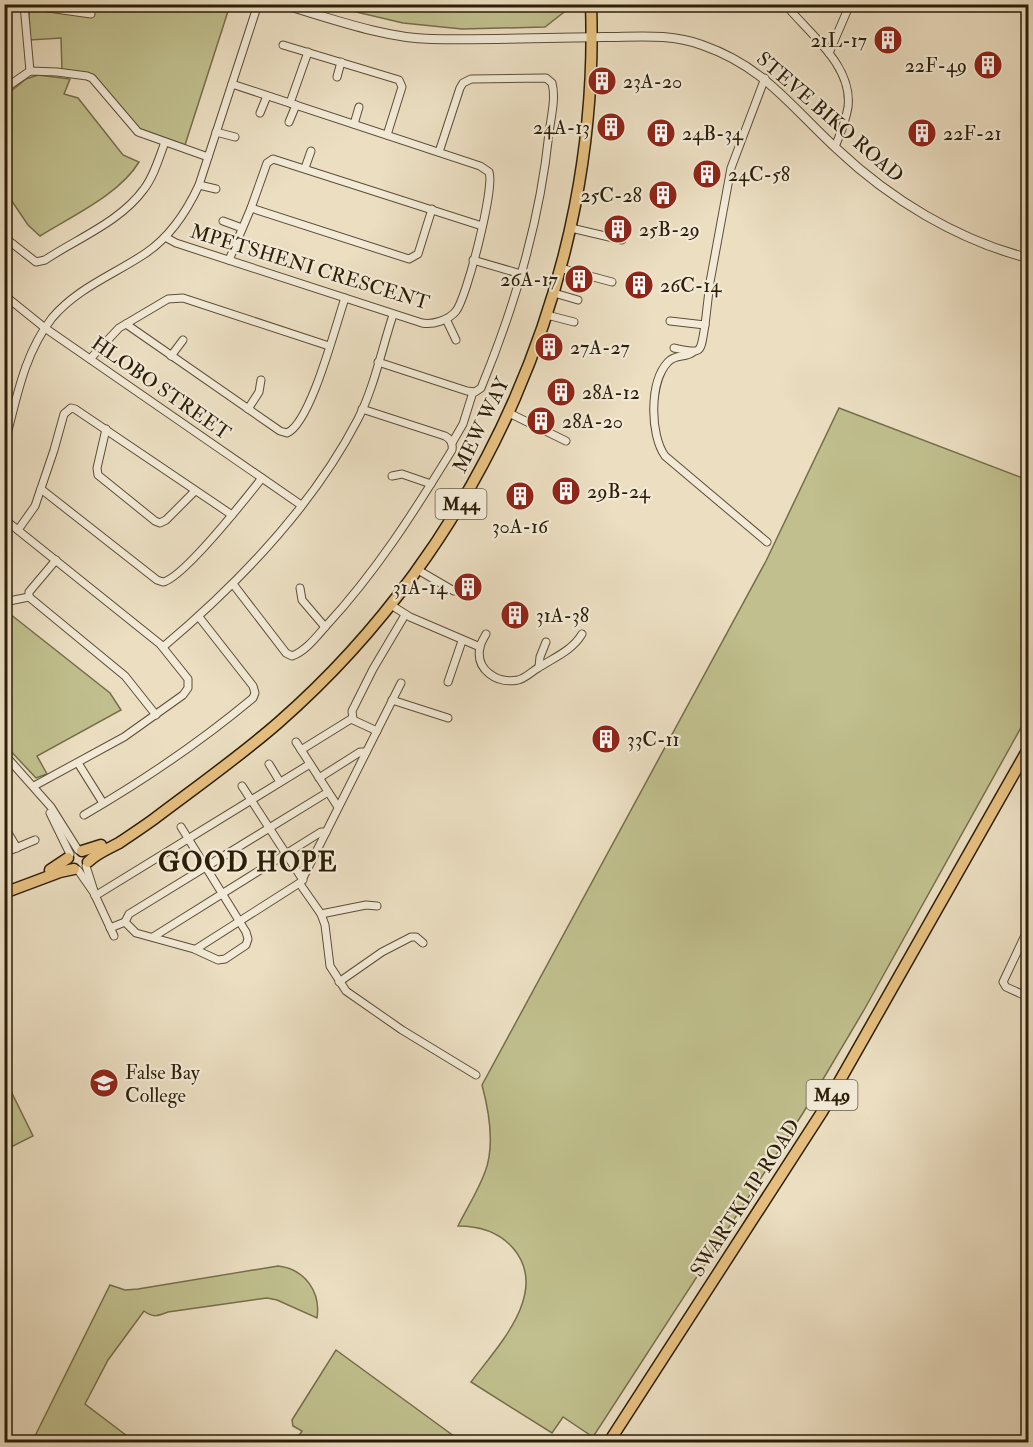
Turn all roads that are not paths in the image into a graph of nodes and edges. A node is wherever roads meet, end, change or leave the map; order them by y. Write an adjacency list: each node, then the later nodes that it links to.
1 (258, 4): 16 (street)
2 (281, 4): 8 (street, STEVE BIKO ROAD)
3 (591, 4): 8 (main road, MEW WAY / M44)
4 (850, 4): 11 (street)
5 (22, 5): 7 (street); 13 (street)
6 (786, 5): 11 (street)
7 (91, 14)
8 (592, 37): 15 (street, STEVE BIKO ROAD); 40 (main road, MEW WAY / M44)
9 (283, 45): 10 (street)
10 (308, 52): 12 (street); 19 (street)
11 (829, 53): 28 (street)
12 (341, 62): 14 (street); 25 (street)
13 (30, 71): 17 (street); 27 (street)
14 (337, 77)
15 (765, 78): 28 (street, STEVE BIKO ROAD); 60 (street)
16 (232, 84): 18 (street, MPETSHENI CRESCENT); 24 (street)
17 (4, 89)
18 (267, 96): 19 (street, MPETSHENI CRESCENT); 21 (street)
19 (293, 104): 22 (street); 23 (street, MPETSHENI CRESCENT)
20 (359, 107): 23 (street)
21 (260, 113)
22 (289, 122)
23 (354, 124): 25 (street, MPETSHENI CRESCENT)
24 (216, 132): 26 (street); 31 (street)
25 (387, 135): 30 (street, MPETSHENI CRESCENT)
26 (235, 137)
27 (165, 142): 31 (street); 41 (street)
28 (835, 147): 44 (street, STEVE BIKO ROAD)
29 (310, 151): 32 (street)
30 (439, 152): 38 (street, MPETSHENI CRESCENT); 48 (street)
31 (208, 157): 33 (street)
32 (305, 168): 35 (street); 36 (street)
33 (199, 185): 34 (street); 42 (street)
34 (216, 189)
35 (251, 208): 36 (street); 39 (street)
36 (432, 209): 38 (street)
37 (223, 221): 39 (street)
38 (482, 226): 46 (street, MPETSHENI CRESCENT)
39 (242, 228): 45 (street)
40 (571, 228): 43 (street); 47 (main road, MEW WAY / M44)
41 (4, 237)
42 (165, 237): 45 (street, MPETSHENI CRESCENT); 61 (street)
43 (622, 240)
44 (1029, 258)
45 (229, 260): 52 (street, MPETSHENI CRESCENT)
46 (473, 260): 48 (street); 56 (street, MPETSHENI CRESCENT)
47 (560, 268): 49 (street); 50 (main road, MEW WAY / M44)
48 (521, 274): 71 (street)
49 (612, 282)
50 (554, 293): 53 (street); 55 (main road, MEW WAY / M44)
51 (4, 295): 61 (street, HLOBO STREET)
52 (345, 298): 54 (street, MPETSHENI CRESCENT); 64 (street)
53 (578, 300)
54 (393, 315): 56 (street, MPETSHENI CRESCENT); 69 (street)
55 (547, 315): 58 (street); 74 (main road, MEW WAY / M44)
56 (446, 319): 63 (street, MPETSHENI CRESCENT)
57 (670, 321): 60 (street)
58 (574, 322)
59 (126, 324): 64 (street); 67 (street); 68 (street)
60 (705, 325): 66 (street)
61 (45, 328): 68 (street, HLOBO STREET); 78 (street)
62 (183, 340): 67 (street)
63 (456, 340)
64 (329, 346): 72 (street)
65 (674, 348): 66 (street)
66 (693, 352): 88 (street)
67 (171, 356): 72 (street)
68 (90, 359): 80 (street, HLOBO STREET)
69 (378, 362): 71 (street); 73 (street)
70 (261, 380): 72 (street)
71 (473, 392): 77 (street)
72 (248, 409)
73 (362, 409): 77 (street); 84 (street)
74 (509, 413): 76 (street); 90 (main road, MEW WAY / M44)
75 (106, 429): 82 (street); 83 (street); 83 (street)
76 (566, 441)
77 (452, 443): 81 (street)
78 (4, 446)
79 (392, 476): 81 (street)
80 (262, 478): 84 (street, HLOBO STREET); 85 (street)
81 (430, 484): 99 (street)
82 (41, 489): 85 (street); 87 (street)
83 (195, 490): 85 (street)
84 (301, 505): 91 (street)
85 (232, 515)
86 (4, 519): 87 (street)
87 (18, 530): 89 (street)
88 (767, 542)
89 (56, 560): 94 (street); 104 (street)
90 (418, 570): 93 (street); 96 (main road, MEW WAY / M44)
91 (233, 584): 98 (street); 99 (street)
92 (300, 588): 99 (street)
93 (454, 591)
94 (29, 597): 95 (street); 110 (street)
95 (4, 602)
96 (391, 605): 97 (street); 130 (main road, MEW WAY / M44)
97 (405, 615): 102 (street); 112 (street)
98 (199, 616): 104 (street); 128 (street)
99 (325, 627)
100 (486, 634): 105 (street)
101 (582, 634): 106 (street)
102 (462, 641): 105 (street); 107 (street)
103 (546, 642): 106 (street)
104 (164, 647): 110 (street)
105 (480, 648): 106 (street)
106 (539, 667)
107 (448, 682)
108 (401, 683): 109 (street)
109 (392, 700): 111 (street); 113 (street)
110 (156, 715): 119 (street)
111 (448, 718)
112 (353, 719): 113 (street); 116 (street)
113 (377, 731): 117 (street)
114 (296, 742): 116 (street)
115 (1029, 749): 162 (main road, SWARTKLIP ROAD / M49)
116 (301, 750): 121 (street)
117 (366, 752): 122 (street); 129 (street)
118 (4, 754): 124 (street)
119 (78, 763): 124 (street); 128 (street)
120 (269, 764): 123 (street)
121 (310, 764): 122 (street); 123 (street)
122 (319, 778): 126 (street)
123 (280, 782): 127 (street)
124 (34, 786): 140 (street)
125 (242, 786): 127 (street)
126 (328, 792): 129 (street); 134 (street)
127 (250, 800): 134 (street); 136 (street)
128 (103, 803): 131 (street)
129 (338, 807): 135 (street)
130 (159, 813): 140 (main road, MEW WAY / M44); 142 (main road, MEW WAY / M44)
131 (84, 815)
132 (4, 826): 138 (street)
133 (181, 827): 136 (street)
134 (268, 828): 141 (street); 143 (street)
135 (326, 832): 141 (street); 144 (street)
136 (188, 839): 143 (street); 148 (street)
137 (35, 840): 138 (street)
138 (17, 848): 139 (street)
139 (4, 853)
140 (75, 853): 142 (main road); 142 (main road); 145 (main road, MEW WAY / M44)
141 (285, 855): 144 (street); 147 (street)
142 (82, 867): 146 (main road, MEW WAY / M44); 148 (street)
143 (206, 867): 147 (street); 151 (street)
144 (301, 882): 150 (street); 152 (street)
145 (4, 887)
146 (4, 893)
147 (222, 893): 152 (street); 156 (street)
148 (94, 895): 153 (street)
149 (377, 906): 150 (street)
150 (321, 914): 159 (street)
151 (125, 922): 153 (street); 156 (street)
152 (239, 922): 158 (street); 158 (street)
153 (110, 928): 155 (street)
154 (1029, 929): 160 (street)
155 (114, 936)
156 (153, 937): 158 (street)
157 (423, 943): 159 (street)
158 (196, 949)
159 (339, 982): 161 (street)
160 (1029, 997)
161 (476, 1075)
162 (609, 1443)

